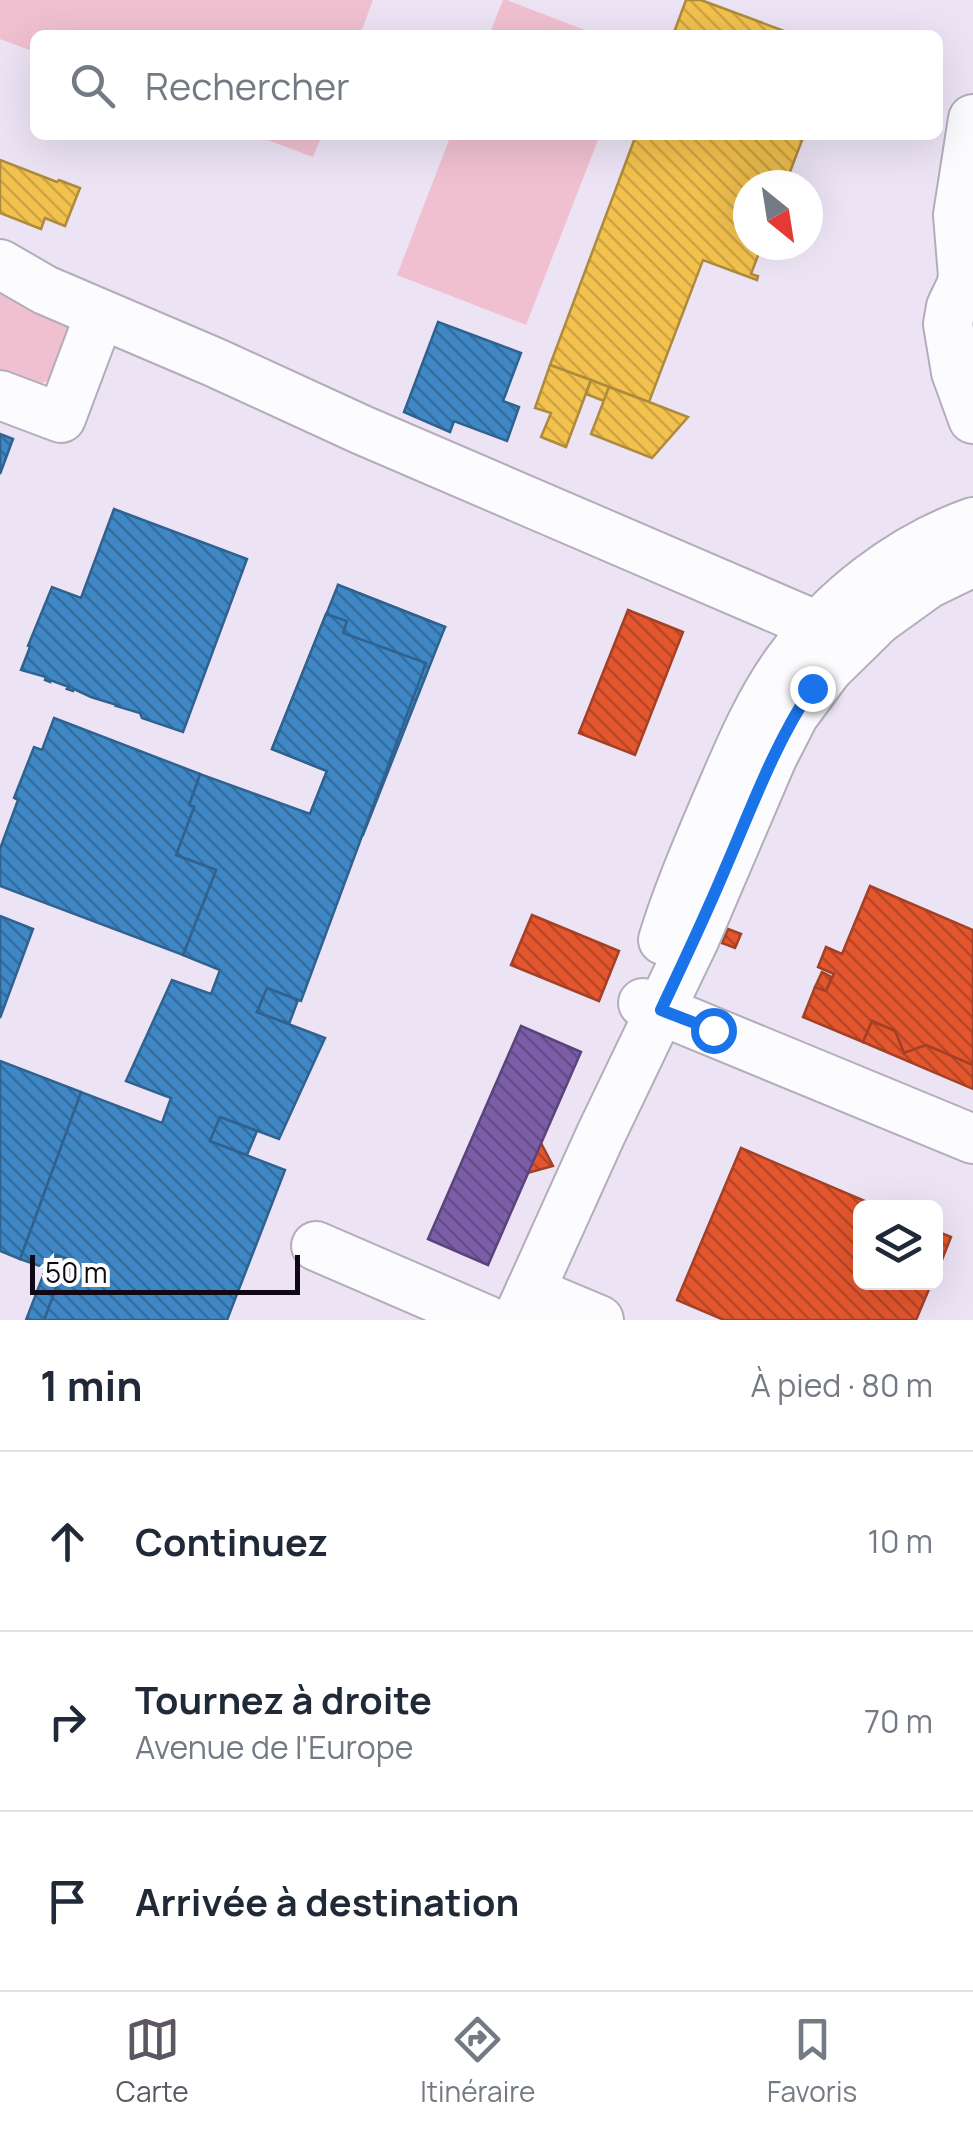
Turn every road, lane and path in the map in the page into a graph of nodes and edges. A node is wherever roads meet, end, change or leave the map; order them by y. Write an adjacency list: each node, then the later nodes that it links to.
1 (973, 119): 5 (street)
2 (0, 264): 3 (street)
3 (100, 314): 4 (street); 8 (street)
4 (0, 395)
5 (973, 419)
6 (973, 522): 8 (street)
7 (973, 562): 8 (street)
8 (838, 633): 9 (street)
9 (652, 1006): 10 (street); 12 (street)
10 (973, 1139)
11 (316, 1246): 13 (street)
12 (524, 1306): 14 (street)
13 (487, 1320)
14 (600, 1320)

